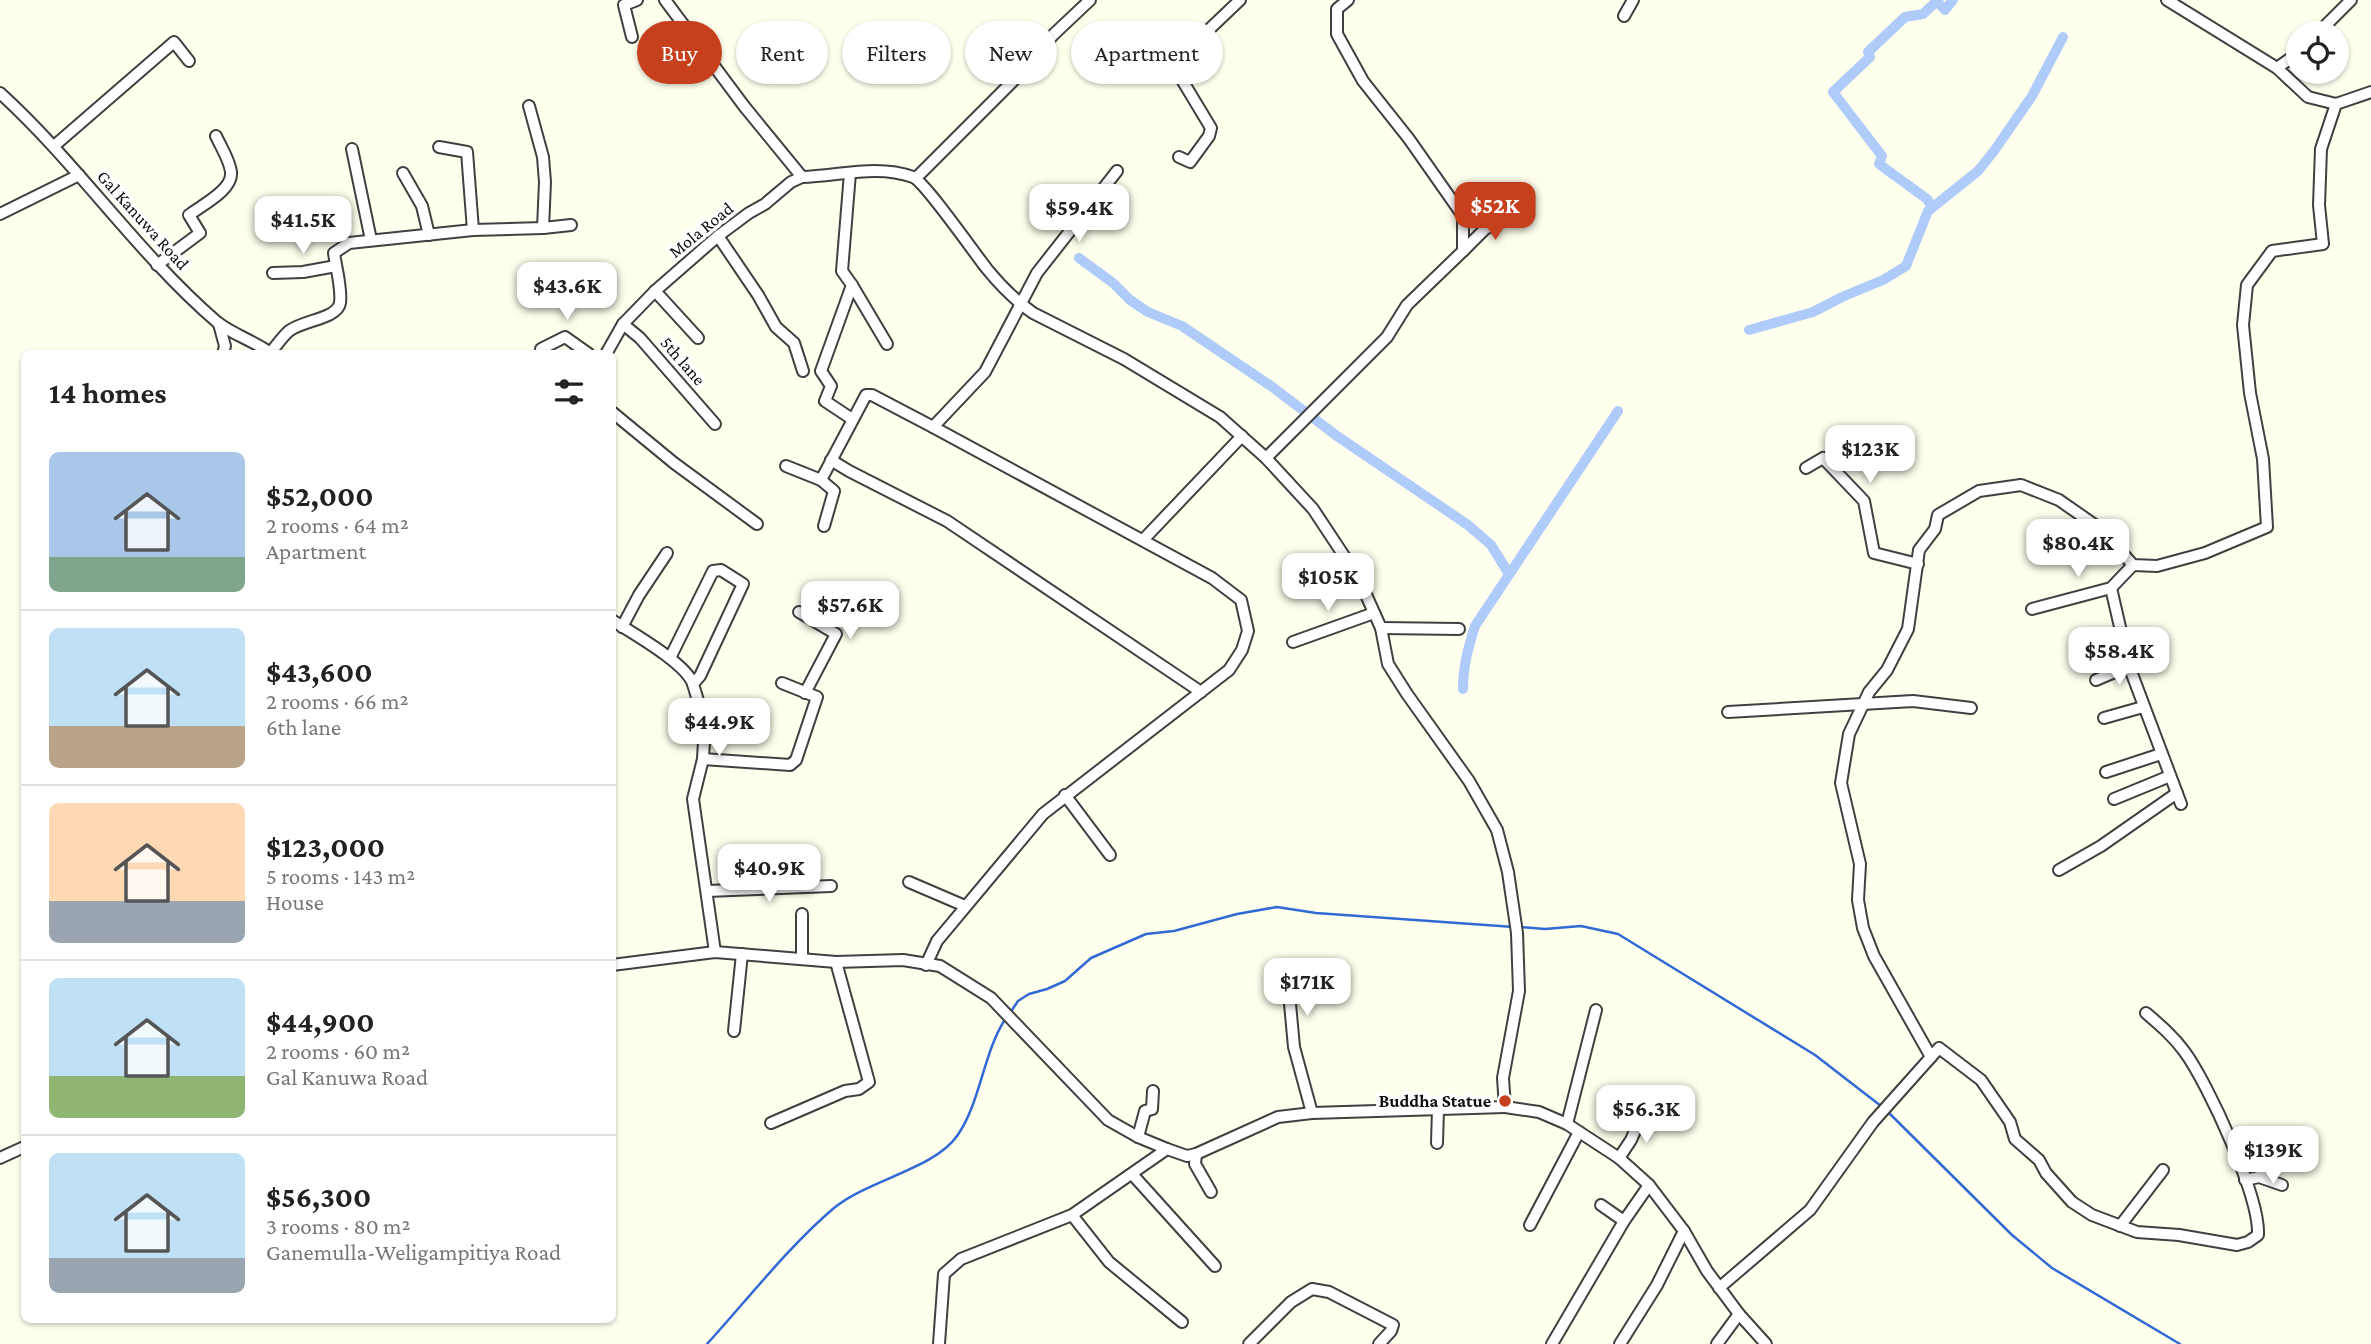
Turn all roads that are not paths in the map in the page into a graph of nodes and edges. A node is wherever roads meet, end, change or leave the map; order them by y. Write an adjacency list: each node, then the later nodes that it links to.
1 (637, 0): 13 (street)
2 (666, 0): 30 (street)
3 (1090, 0): 31 (street)
4 (1240, 0): 25 (street)
5 (1327, 0): 10 (street)
6 (1348, 0): 10 (street)
7 (1633, 0): 11 (street)
8 (2168, 0): 16 (street)
9 (2351, 0): 12 (street)
10 (1337, 9): 40 (street)
11 (1624, 16)
12 (2330, 21)
13 (632, 37)
14 (190, 61): 22 (street)
15 (2286, 62): 16 (street)
16 (2277, 68): 19 (street)
17 (2371, 92): 19 (street)
18 (0, 93): 22 (street, Gal Kanuwa Road)
19 (2336, 104): 73 (street)
20 (530, 106): 35 (street)
21 (216, 136): 41 (street)
22 (54, 146): 29 (street, Gal Kanuwa Road)
23 (439, 148): 36 (street)
24 (352, 149): 39 (street)
25 (1180, 157)
26 (1117, 171): 46 (street)
27 (403, 173): 37 (street)
28 (850, 173): 30 (street); 31 (street); 44 (street)
29 (79, 175): 32 (street); 41 (street, Gal Kanuwa Road)
30 (802, 177): 38 (street, Mola Road)
31 (916, 178): 46 (street)
32 (0, 214)
33 (1513, 215): 40 (street)
34 (571, 225): 35 (street)
35 (543, 228): 36 (street)
36 (473, 230): 37 (street)
37 (429, 235): 39 (street)
38 (718, 236): 45 (street, Mola Road); 57 (street)
39 (372, 240): 42 (street)
40 (1463, 251): 63 (street)
41 (157, 265): 47 (street, Gal Kanuwa Road)
42 (336, 266): 43 (street); 54 (street)
43 (272, 273)
44 (852, 285): 50 (street); 59 (street)
45 (655, 291): 48 (street, Mola Road); 49 (street)
46 (1021, 304): 61 (street); 62 (street)
47 (219, 324): 52 (street); 53 (street, Gal Kanuwa Road)
48 (622, 324): 56 (street, Mola Road); 60 (street, 5th lane)
49 (698, 338)
50 (887, 344)
51 (541, 349): 55 (street)
52 (224, 350)
53 (267, 350)
54 (274, 350)
55 (583, 350)
56 (608, 350)
57 (803, 371)
58 (616, 415): 68 (street)
59 (852, 419): 61 (street); 64 (street)
60 (715, 424)
61 (933, 427): 70 (street)
62 (1242, 436): 63 (street); 70 (street)
63 (1266, 458): 77 (street)
64 (831, 460): 67 (street); 88 (street)
65 (786, 466): 67 (street)
66 (1806, 468): 72 (street)
67 (821, 480): 69 (street)
68 (757, 524)
69 (824, 526)
70 (1143, 540): 88 (street)
71 (667, 553): 78 (street)
72 (1918, 564): 73 (street); 89 (street)
73 (2133, 565): 74 (street)
74 (2111, 588): 75 (street); 83 (street)
75 (2032, 609)
76 (799, 612): 87 (street)
77 (1374, 613): 79 (street); 81 (street)
78 (617, 624): 82 (street)
79 (1381, 628): 80 (street); 121 (street)
80 (1459, 629)
81 (1293, 642)
82 (670, 658): 86 (street); 86 (street)
83 (2129, 666): 84 (street); 90 (street)
84 (2096, 680)
85 (782, 683): 87 (street)
86 (693, 684): 95 (street)
87 (806, 692): 95 (street)
88 (1201, 692): 99 (street)
89 (1864, 702): 91 (street); 92 (street); 119 (street)
90 (2143, 707): 93 (street); 94 (street)
91 (1971, 708)
92 (1728, 712)
93 (2104, 718)
94 (2161, 754): 96 (street); 97 (street)
95 (703, 760): 106 (street)
96 (2106, 772)
97 (2170, 776): 98 (street); 100 (street)
98 (2177, 793): 101 (street); 103 (street)
99 (1065, 795): 102 (street); 107 (street)
100 (2114, 799)
101 (2181, 804)
102 (1110, 855)
103 (2059, 870)
104 (909, 882): 107 (street)
105 (831, 886): 106 (street)
106 (706, 891): 109 (street)
107 (965, 905): 114 (street)
108 (802, 915): 111 (street)
109 (715, 953): 110 (street); 113 (street)
110 (742, 954): 111 (street); 118 (street)
111 (802, 959): 112 (street)
112 (836, 962): 114 (street); 125 (street)
113 (616, 965)
114 (926, 965): 128 (street)
115 (1289, 993): 123 (street)
116 (1596, 1010): 126 (street)
117 (2146, 1013): 139 (street)
118 (734, 1031)
119 (1931, 1057): 147 (street); 150 (street)
120 (1153, 1091): 128 (street)
121 (1505, 1107): 122 (street); 126 (street)
122 (1438, 1109): 123 (street); 129 (street)
123 (1312, 1113): 132 (street)
124 (1642, 1115): 135 (street)
125 (771, 1123)
126 (1567, 1124): 127 (street)
127 (1579, 1132): 135 (street); 146 (street)
128 (1138, 1137): 131 (street)
129 (1437, 1143)
130 (21, 1148): 134 (street)
131 (1167, 1149): 132 (street); 137 (street)
132 (1196, 1154): 142 (street)
133 (2286, 1157): 138 (street)
134 (0, 1158)
135 (1619, 1158): 140 (street)
136 (2163, 1170): 147 (street)
137 (1132, 1174): 144 (street); 149 (street)
138 (2259, 1177): 139 (street); 141 (street)
139 (2245, 1180): 147 (street)
140 (1649, 1185): 145 (street); 148 (street)
141 (2282, 1185)
142 (1211, 1192)
143 (1601, 1205): 145 (street)
144 (1072, 1215): 152 (street); 153 (street)
145 (1624, 1221): 156 (street)
146 (1530, 1225)
147 (2120, 1226)
148 (1684, 1231): 150 (street); 157 (street)
149 (1215, 1266)
150 (1719, 1288): 151 (street)
151 (1739, 1314): 158 (street); 159 (street)
152 (1182, 1322)
153 (939, 1344)
154 (1250, 1344): 155 (street)
155 (1379, 1344)
156 (1552, 1344)
157 (1620, 1344)
158 (1717, 1344)
159 (1766, 1344)

